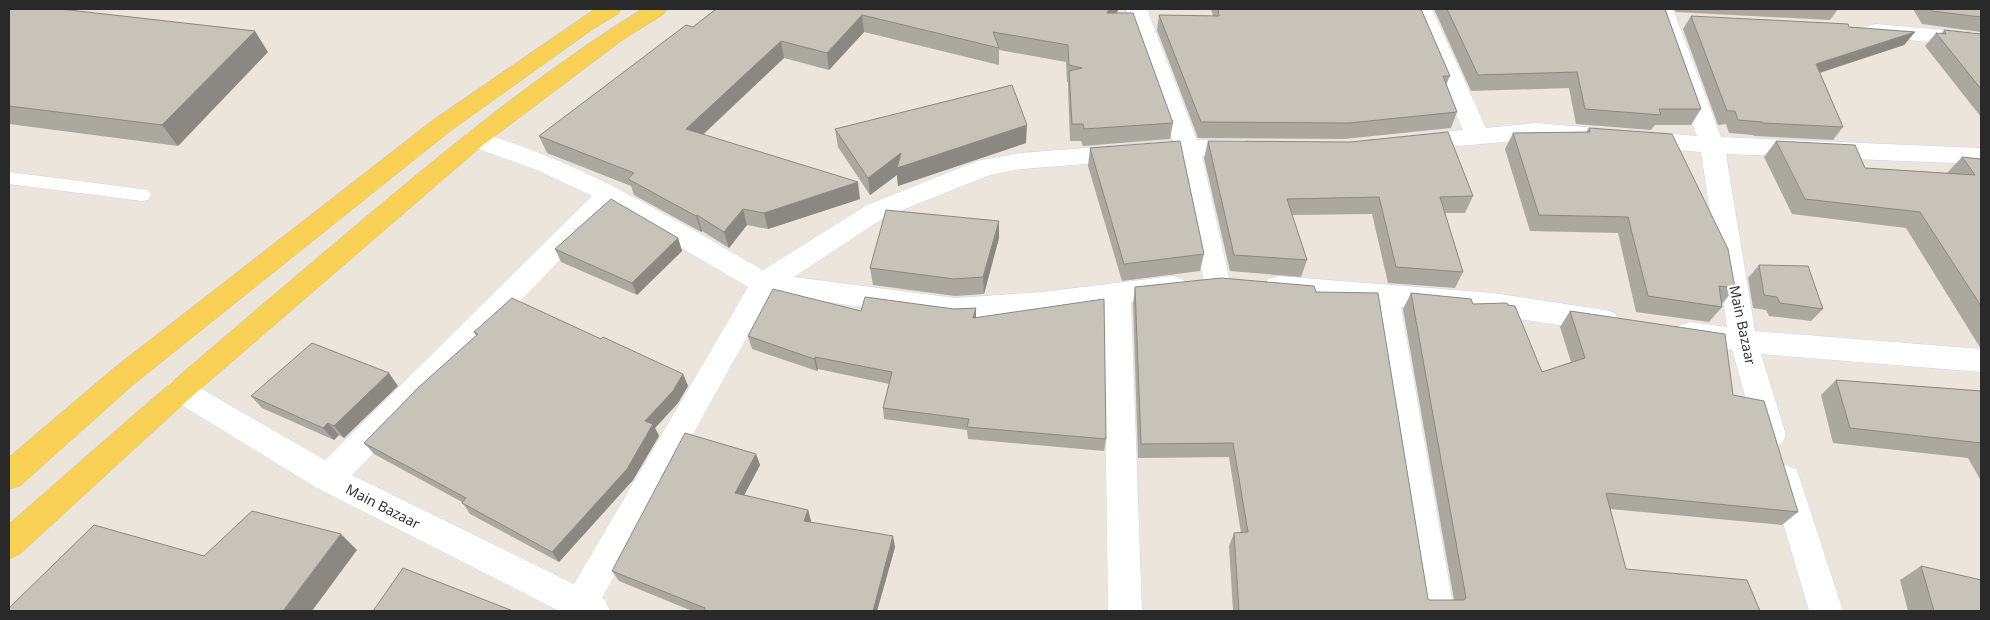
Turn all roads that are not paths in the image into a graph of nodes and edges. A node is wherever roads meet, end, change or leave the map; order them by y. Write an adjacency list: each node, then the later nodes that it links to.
1 (610, 9): 27 (main road)
2 (656, 9): 9 (main road)
3 (1136, 9): 12 (street)
4 (1421, 9): 8 (street)
5 (1672, 17): 11 (street, Main Bazaar)
6 (1852, 30): 7 (street)
7 (1981, 40)
8 (1477, 135): 10 (street); 11 (street)
9 (475, 139): 16 (street); 26 (main road)
10 (1391, 144)
11 (1712, 146): 14 (street); 24 (street, Main Bazaar)
12 (1188, 148): 13 (street); 18 (street); 19 (street)
13 (1266, 149)
14 (1981, 156)
15 (9, 178): 17 (lane)
16 (609, 194): 18 (street); 28 (street)
17 (142, 195)
18 (764, 283): 20 (street); 30 (street)
19 (1237, 283): 20 (street); 21 (street)
20 (1117, 294): 31 (street)
21 (1385, 294): 22 (street); 32 (street)
22 (1628, 324)
23 (1666, 330): 24 (street)
24 (1743, 341): 25 (street); 33 (street, Main Bazaar)
25 (1981, 361)
26 (180, 390): 28 (street, Main Bazaar); 29 (main road)
27 (9, 476)
28 (328, 478): 30 (street, Main Bazaar)
29 (9, 544)
30 (586, 609)
31 (1125, 611)
32 (1437, 611)
33 (1826, 611)

